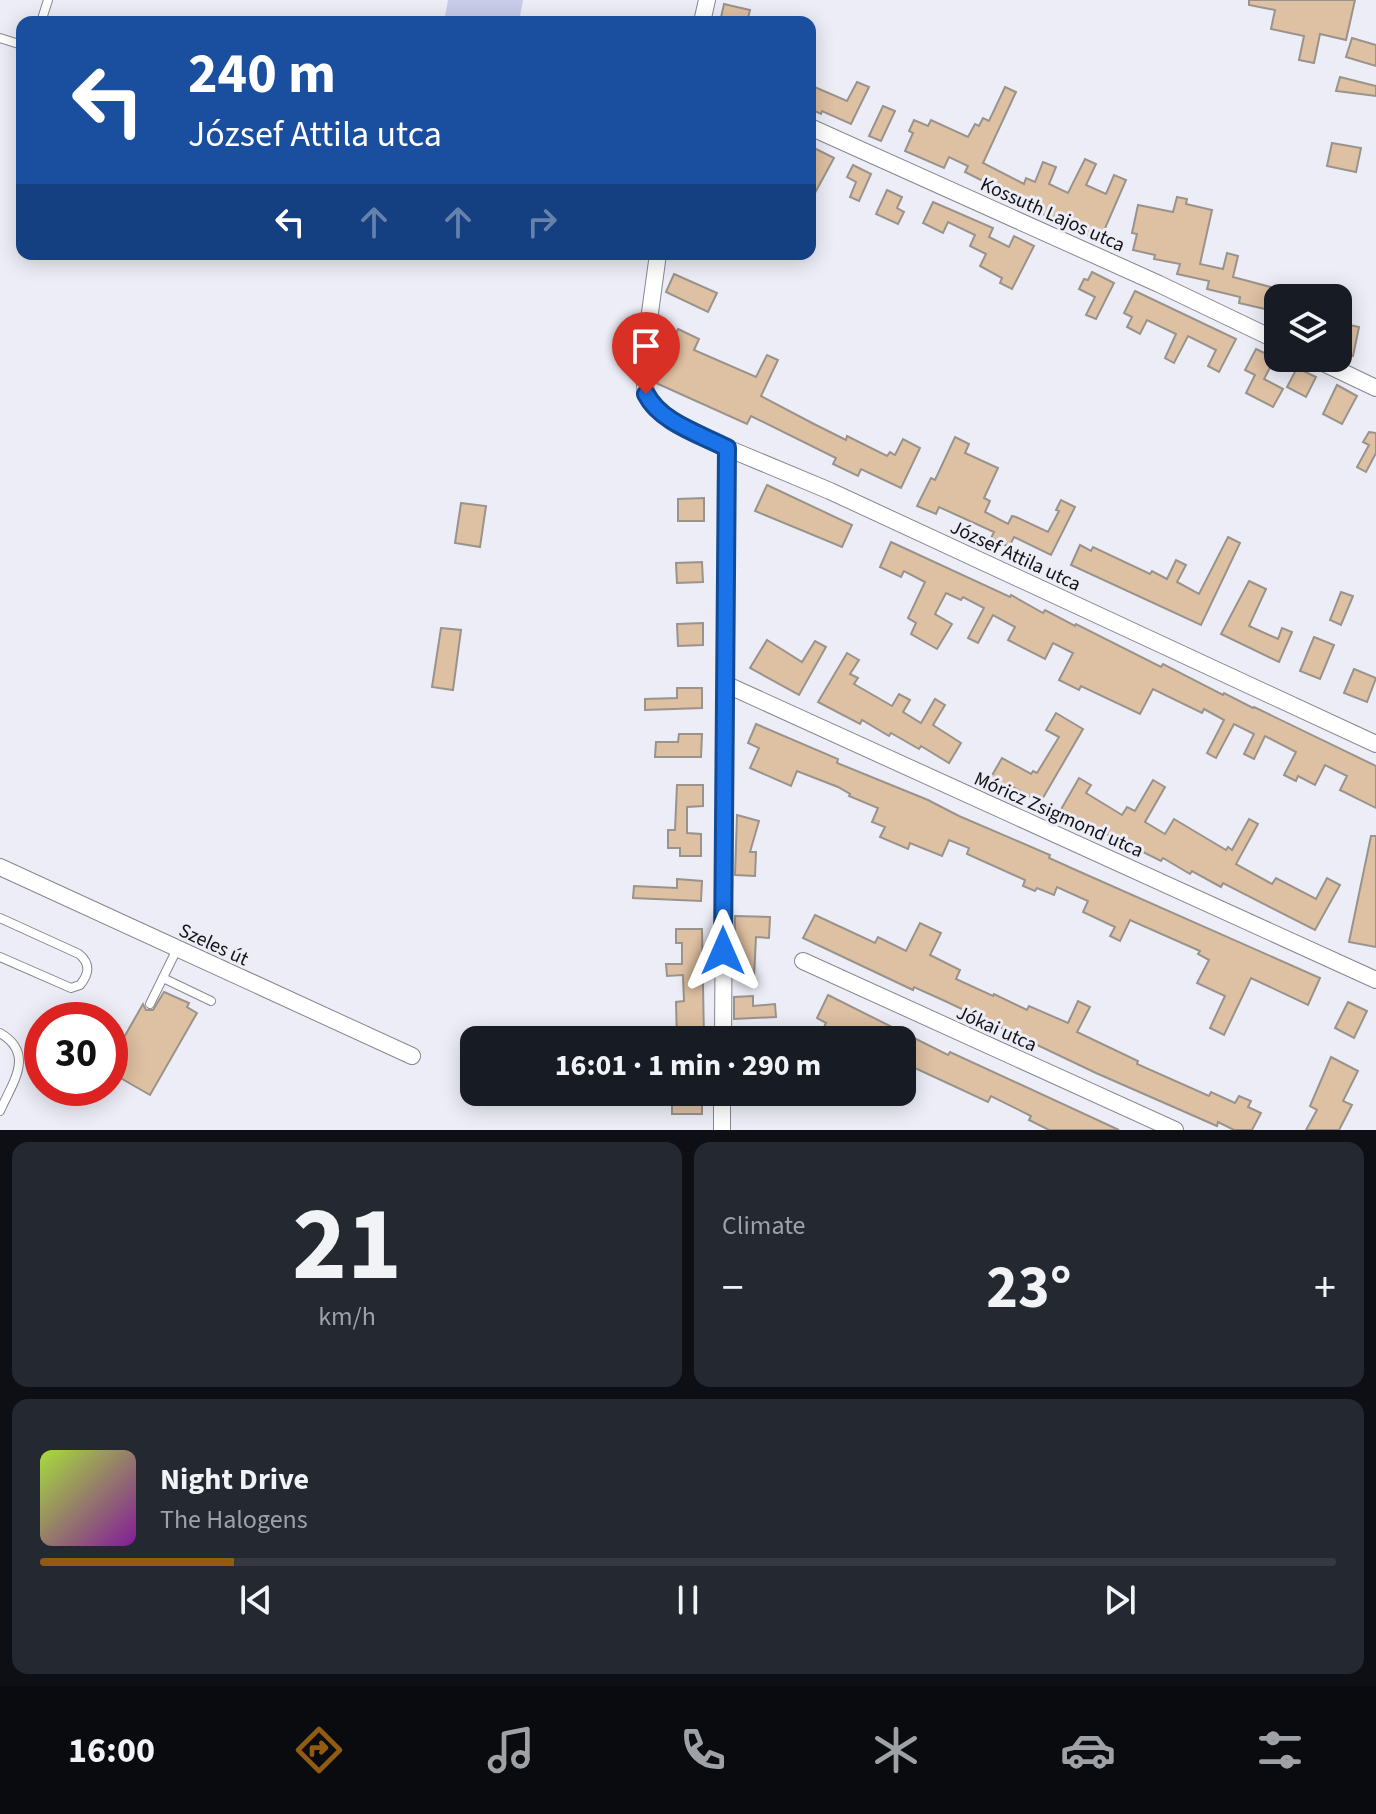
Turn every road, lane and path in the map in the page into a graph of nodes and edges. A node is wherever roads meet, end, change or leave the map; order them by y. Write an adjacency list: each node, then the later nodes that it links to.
1 (816, 130): 3 (street, Kossuth Lajos utca)
2 (657, 260): 6 (street, József Attila utca)
3 (1264, 334)
4 (1342, 372): 5 (street)
5 (1376, 388)
6 (727, 448): 7 (street); 8 (street, József Attila utca)
7 (725, 684): 15 (street, Móricz Zsigmond utca); 18 (street)
8 (1376, 744)
9 (0, 867): 11 (street, Szeles út)
10 (0, 918): 12 (lane)
11 (177, 949): 14 (lane); 20 (street, Szeles út)
12 (0, 957)
13 (803, 961): 24 (street, Jókai utca)
14 (163, 978): 16 (lane); 17 (lane)
15 (1376, 980)
16 (211, 1001)
17 (150, 1004)
18 (723, 1026)
19 (0, 1033): 22 (lane)
20 (412, 1056)
21 (722, 1106): 23 (street)
22 (1, 1109)
23 (722, 1130)
24 (1175, 1130)

